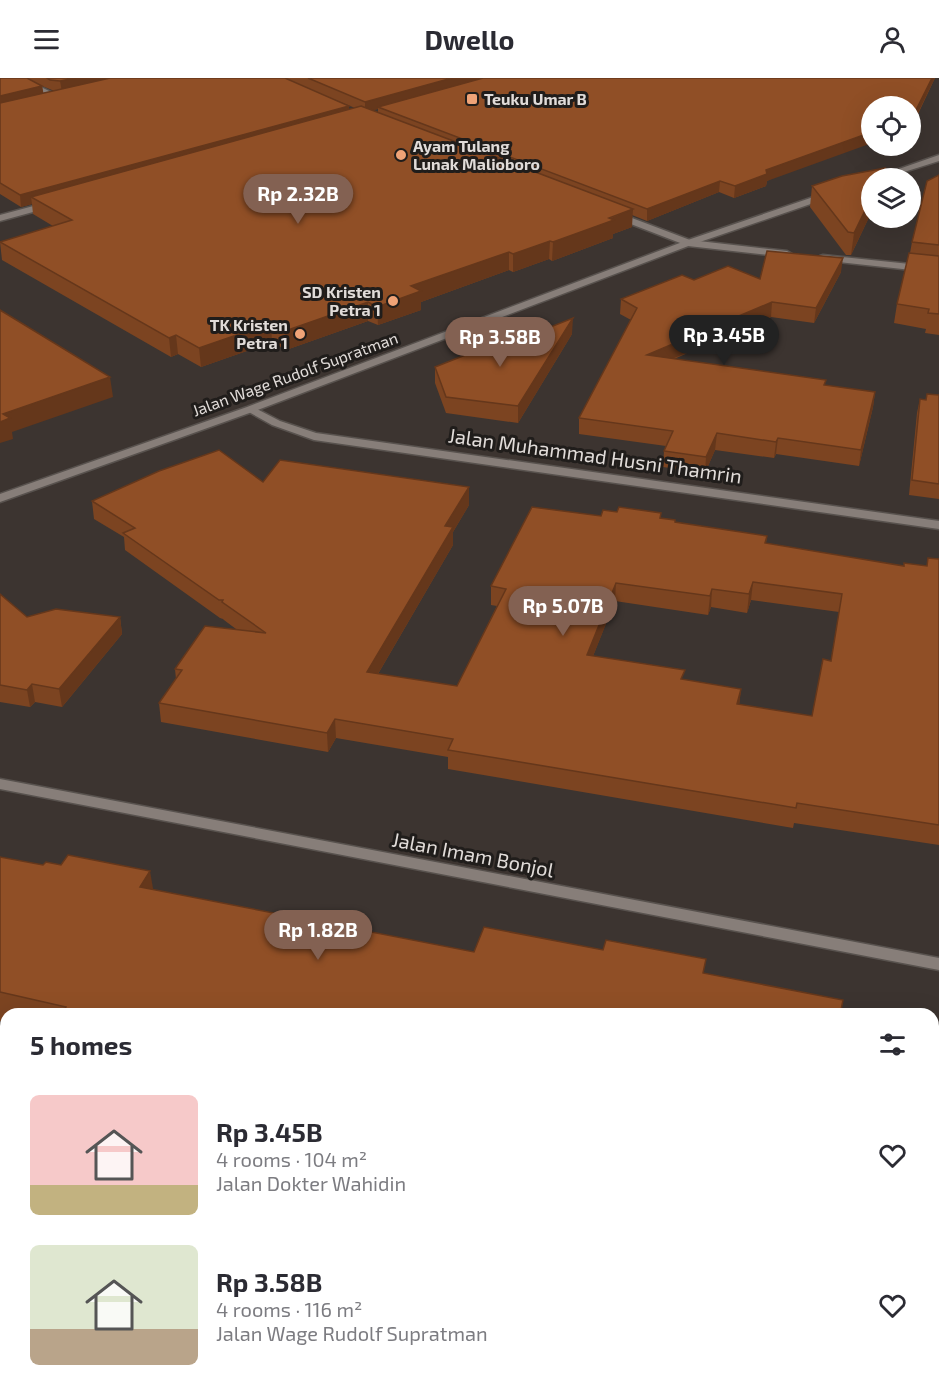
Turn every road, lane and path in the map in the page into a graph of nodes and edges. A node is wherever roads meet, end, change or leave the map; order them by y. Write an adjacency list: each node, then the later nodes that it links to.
1 (17, 78): 3 (street)
2 (68, 95): 3 (street)
3 (57, 98): 4 (street)
4 (46, 100)
5 (939, 158): 6 (street)
6 (908, 168)
7 (839, 192): 11 (street, Jalan Wage Rudolf Supratman)
8 (57, 202): 10 (street)
9 (600, 209): 11 (street)
10 (0, 218)
11 (688, 243): 12 (street); 15 (street, Jalan Wage Rudolf Supratman)
12 (802, 255)
13 (814, 256): 14 (street)
14 (939, 270)
15 (251, 409): 16 (street, Jalan Wage Rudolf Supratman); 17 (street, Jalan Muhammad Husni Thamrin)
16 (0, 498)
17 (939, 525)
18 (0, 784): 19 (street, Jalan Imam Bonjol)
19 (939, 964)

